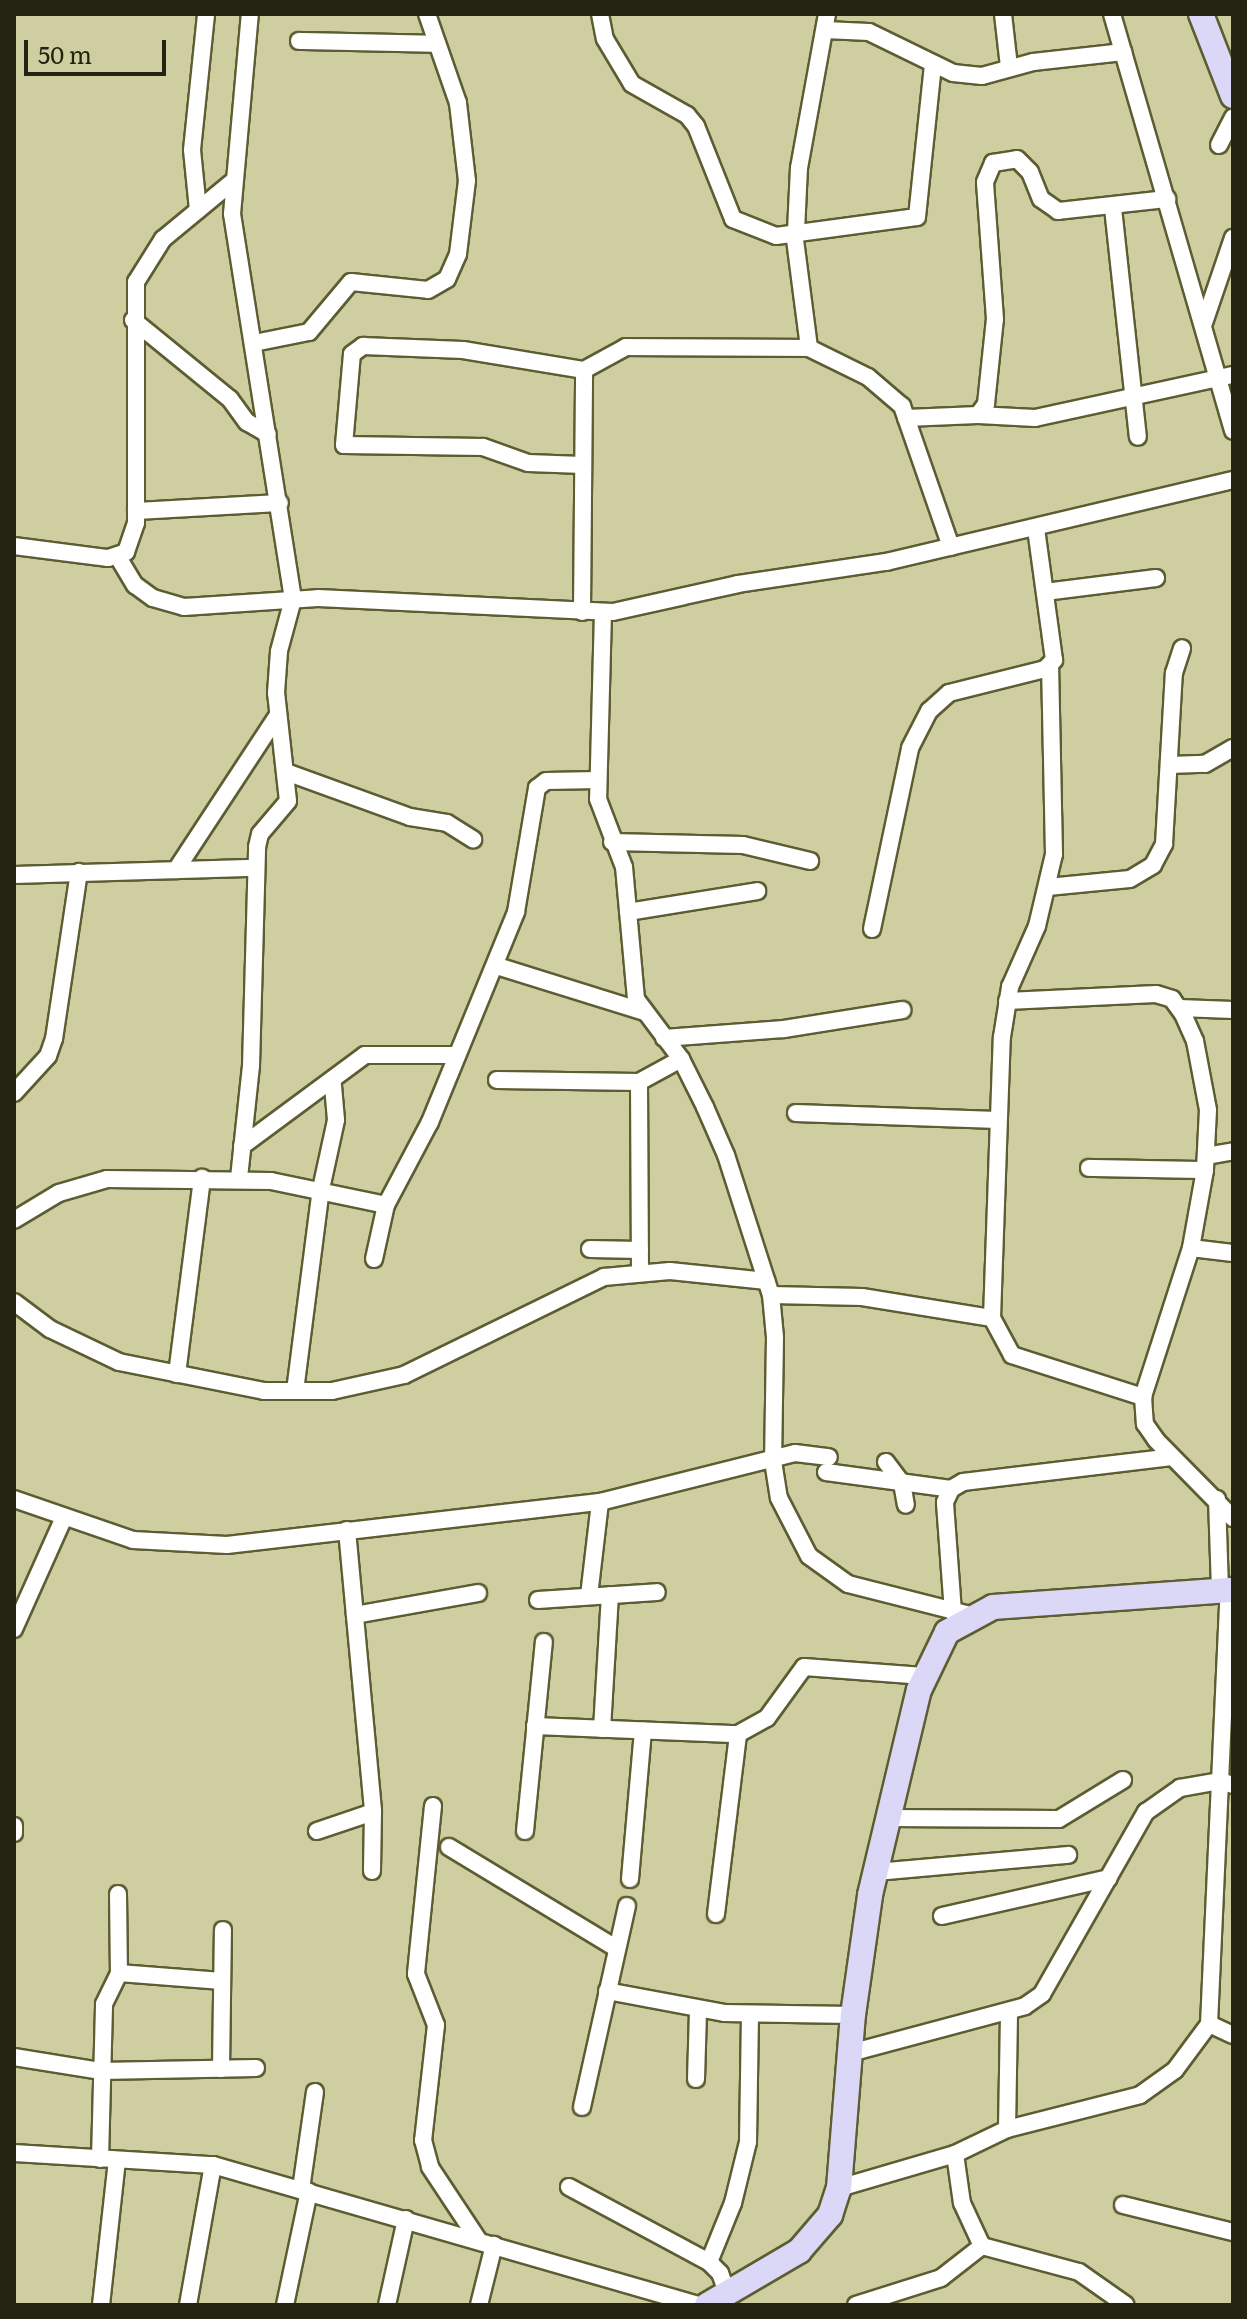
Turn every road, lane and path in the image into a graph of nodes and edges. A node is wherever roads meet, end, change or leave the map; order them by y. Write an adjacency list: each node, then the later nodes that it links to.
1 (206, 14): 20 (street)
2 (250, 14): 17 (street)
3 (427, 14): 10 (street)
4 (600, 14): 21 (street)
5 (1003, 14): 13 (street)
6 (1112, 14): 11 (street)
7 (1201, 14): 14 (main road)
8 (824, 19): 12 (street); 21 (street)
9 (299, 41): 10 (street)
10 (437, 44): 25 (street)
11 (1123, 52): 13 (street); 18 (street)
12 (933, 64): 13 (street); 21 (street)
13 (1009, 67)
14 (1233, 96)
15 (1233, 117): 16 (street)
16 (1219, 145)
17 (231, 183): 20 (street); 25 (street)
18 (1167, 199): 19 (street); 24 (street)
19 (1113, 208): 29 (street); 30 (street)
20 (198, 210): 23 (street)
21 (795, 231): 26 (street)
22 (1233, 238): 24 (street)
23 (133, 320): 33 (street); 38 (street)
24 (1204, 323): 28 (street)
25 (254, 343): 33 (street)
26 (809, 348): 27 (street); 31 (street)
27 (584, 370): 35 (street); 35 (street)
28 (1227, 377): 29 (street); 32 (street)
29 (1133, 396): 30 (street); 34 (street)
30 (978, 415): 31 (street)
31 (906, 418): 41 (street)
32 (1233, 431)
33 (268, 434): 37 (street)
34 (1138, 437)
35 (583, 465): 46 (street)
36 (1233, 480): 39 (street)
37 (280, 503): 38 (street); 45 (street)
38 (136, 511): 42 (street)
39 (1036, 528): 41 (street); 44 (street)
40 (14, 546): 42 (street)
41 (951, 547): 47 (street)
42 (118, 557): 45 (street)
43 (1156, 578): 44 (street)
44 (1045, 592): 49 (street)
45 (293, 599): 46 (street); 50 (street)
46 (582, 612): 47 (street)
47 (603, 612): 54 (street)
48 (1182, 648): 52 (street)
49 (1050, 666): 62 (street); 65 (street)
50 (277, 716): 53 (street); 59 (street)
51 (1233, 748): 52 (street)
52 (1169, 765): 62 (street)
53 (286, 772): 55 (street); 58 (street)
54 (598, 780): 56 (street); 66 (street)
55 (473, 839)
56 (612, 842): 57 (street); 64 (street)
57 (810, 861)
58 (256, 868): 59 (street); 81 (street)
59 (176, 870): 60 (street)
60 (79, 872): 61 (street); 78 (street)
61 (14, 875)
62 (1048, 887): 67 (street)
63 (757, 891): 64 (street)
64 (628, 912): 71 (street)
65 (872, 929)
66 (497, 966): 71 (street); 73 (street)
67 (1007, 1001): 68 (street); 80 (street)
68 (1179, 1008): 70 (street); 83 (street)
69 (902, 1010): 72 (street)
70 (1233, 1010)
71 (645, 1012): 72 (street)
72 (664, 1038): 74 (street)
73 (457, 1055): 77 (street); 88 (street)
74 (681, 1059): 76 (street); 96 (street)
75 (497, 1080): 76 (street)
76 (639, 1082): 92 (street)
77 (333, 1083): 81 (street); 87 (street)
78 (14, 1093)
79 (796, 1113): 80 (street)
80 (997, 1120): 98 (street)
81 (242, 1146): 86 (street)
82 (1233, 1151): 83 (street)
83 (1206, 1163): 84 (street); 90 (street)
84 (1089, 1168)
85 (202, 1178): 86 (street); 89 (street); 99 (street)
86 (239, 1178): 87 (street)
87 (321, 1189): 88 (street); 100 (street)
88 (386, 1205): 94 (street)
89 (14, 1220)
90 (1191, 1248): 93 (street); 101 (street)
91 (590, 1249): 92 (street)
92 (640, 1250): 95 (street)
93 (1233, 1253)
94 (374, 1259)
95 (640, 1271): 96 (street); 100 (street)
96 (768, 1288): 98 (street); 104 (street)
97 (14, 1302): 99 (street)
98 (992, 1318): 101 (street)
99 (177, 1374): 100 (street)
100 (295, 1391)
101 (1143, 1397): 102 (street)
102 (1172, 1457): 106 (street); 108 (street)
103 (886, 1462): 105 (street)
104 (774, 1469): 105 (street); 109 (street); 121 (street)
105 (902, 1483): 106 (street); 110 (street)
106 (951, 1489): 121 (street)
107 (14, 1499): 111 (street)
108 (1217, 1499): 112 (street); 114 (street)
109 (600, 1502): 113 (street); 118 (street)
110 (906, 1505)
111 (64, 1517): 113 (street); 120 (street)
112 (1233, 1518)
113 (347, 1530): 122 (street)
114 (1227, 1590): 121 (main road); 131 (street)
115 (657, 1592): 117 (street)
116 (478, 1593): 122 (street)
117 (610, 1595): 118 (street); 127 (street)
118 (589, 1596): 119 (street)
119 (538, 1600)
120 (20, 1601): 123 (street)
121 (961, 1614): 125 (main road)
122 (355, 1615): 133 (street)
123 (14, 1629)
124 (544, 1642): 126 (street)
125 (924, 1676): 129 (street); 134 (main road)
126 (535, 1726): 127 (street); 137 (street)
127 (602, 1729): 128 (street)
128 (643, 1731): 129 (street); 144 (street)
129 (738, 1734): 147 (street)
130 (1123, 1780): 134 (street)
131 (1226, 1783): 143 (street); 158 (street)
132 (433, 1806): 180 (street)
133 (373, 1812): 136 (street); 141 (street)
134 (888, 1818): 142 (main road)
135 (14, 1826): 138 (street)
136 (317, 1831)
137 (525, 1831)
138 (14, 1833)
139 (449, 1847): 150 (street)
140 (1068, 1855): 142 (street)
141 (372, 1871)
142 (876, 1872): 157 (main road)
143 (1109, 1878): 148 (street); 155 (street)
144 (630, 1879)
145 (118, 1894): 151 (street)
146 (627, 1906): 150 (street)
147 (716, 1914)
148 (942, 1916)
149 (223, 1930): 152 (street)
150 (616, 1948): 153 (street)
151 (119, 1973): 152 (street); 164 (street)
152 (222, 1981): 163 (street)
153 (607, 1991): 154 (street); 167 (street)
154 (698, 2010): 156 (street); 165 (street)
155 (1009, 2012): 160 (street); 168 (street)
156 (750, 2015): 157 (street); 182 (street)
157 (853, 2015): 160 (main road)
158 (1209, 2024): 159 (street); 168 (street)
159 (1233, 2035)
160 (850, 2053): 175 (main road)
161 (14, 2057): 164 (street)
162 (256, 2068): 163 (street)
163 (221, 2069): 164 (street)
164 (100, 2071): 171 (street)
165 (696, 2079)
166 (315, 2092): 176 (street)
167 (582, 2107)
168 (1007, 2129): 170 (street)
169 (14, 2153): 171 (street)
170 (955, 2154): 175 (street); 181 (street)
171 (100, 2159): 172 (street)
172 (117, 2160): 173 (street); 185 (street)
173 (213, 2165): 176 (street); 186 (street)
174 (569, 2187): 182 (street)
175 (839, 2188): 184 (main road)
176 (305, 2190): 178 (street); 187 (street)
177 (1123, 2205): 179 (street)
178 (406, 2219): 180 (street); 188 (street)
179 (1233, 2232)
180 (486, 2243): 189 (street); 190 (street)
181 (982, 2246): 183 (street); 193 (street)
182 (709, 2262): 184 (street)
183 (916, 2286): 191 (street); 192 (street)
184 (717, 2300)
185 (101, 2305)
186 (188, 2305)
187 (285, 2305)
188 (387, 2305)
189 (479, 2305)
190 (698, 2305)
191 (856, 2305)
192 (912, 2305)
193 (1126, 2305)

